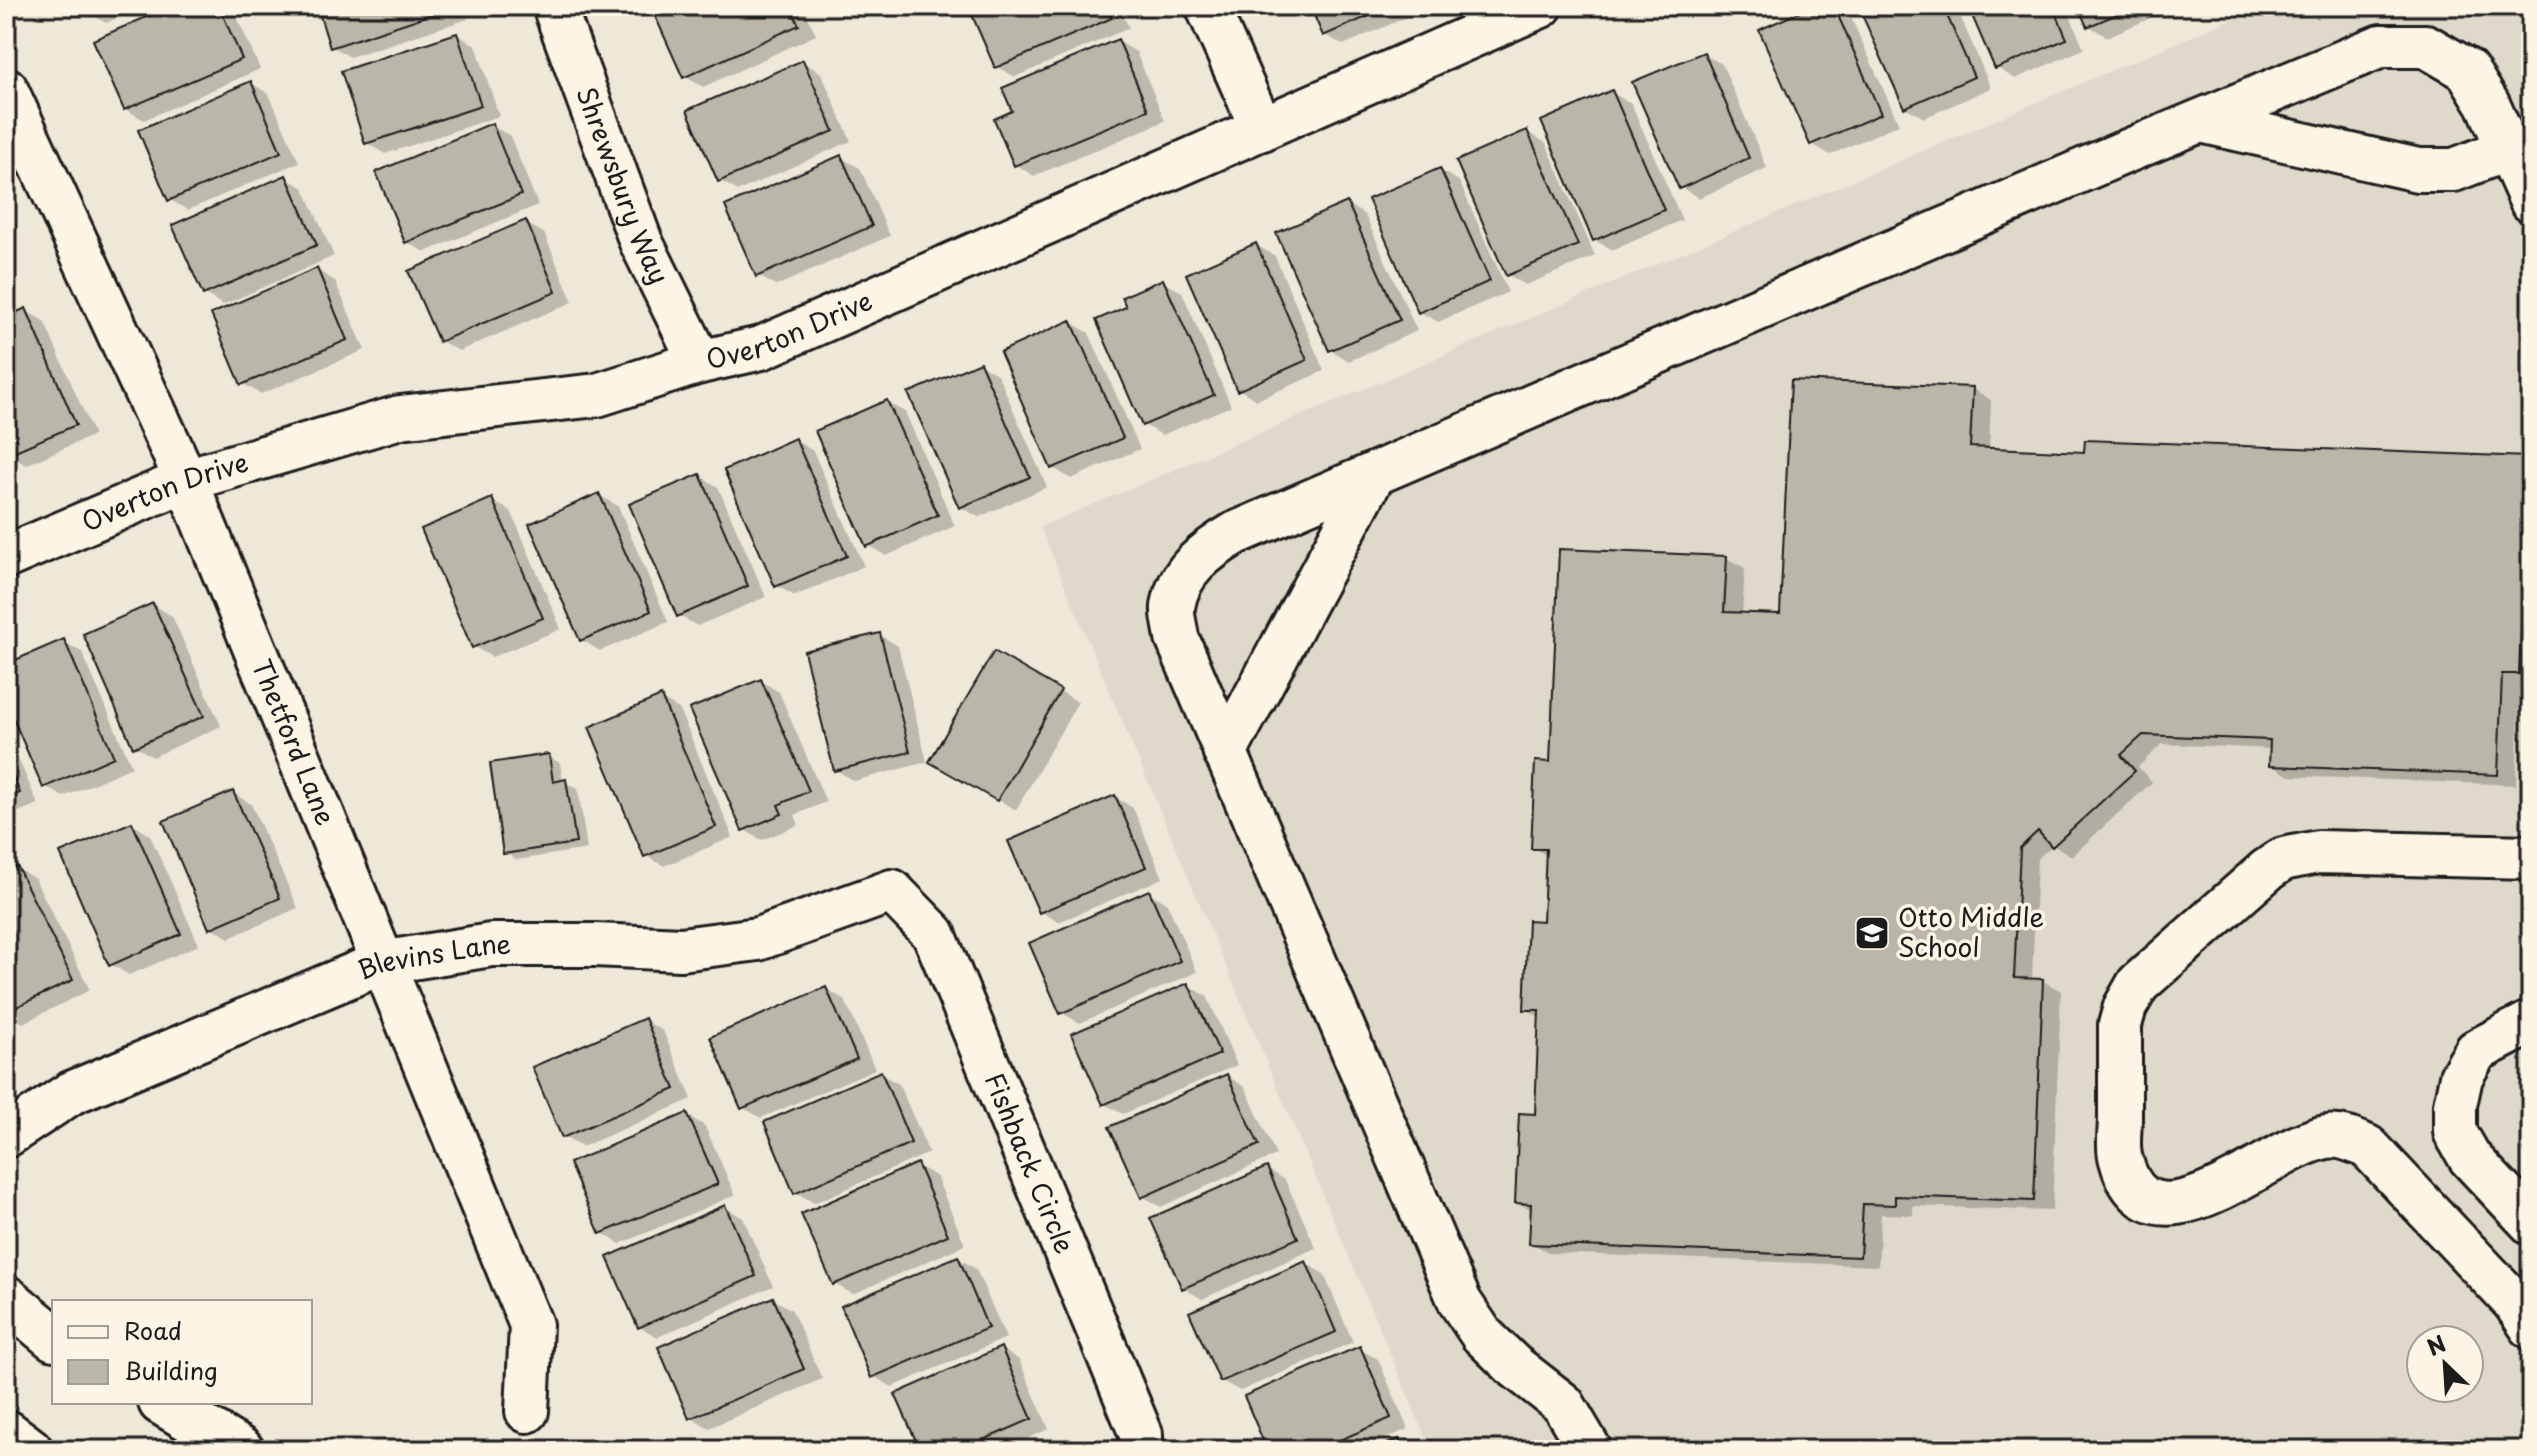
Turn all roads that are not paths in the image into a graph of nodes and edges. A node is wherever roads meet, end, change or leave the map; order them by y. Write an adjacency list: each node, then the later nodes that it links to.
1 (554, 6): 9 (street, Shrewsbury Way)
2 (1207, 6): 6 (street)
3 (1541, 6): 6 (street, Overton Drive)
4 (6, 89): 11 (street, Thetford Lane)
5 (2201, 121): 7 (street); 7 (street); 10 (street)
6 (1262, 129): 9 (street, Overton Drive)
7 (2508, 149): 8 (street)
8 (2531, 201)
9 (700, 362): 11 (street, Overton Drive)
10 (1374, 474): 13 (street); 13 (street)
11 (186, 480): 12 (street, Overton Drive); 16 (street, Thetford Lane)
12 (6, 557)
13 (1225, 753): 29 (street)
14 (2531, 857): 21 (street)
15 (892, 891): 16 (street, Blevins Lane); 28 (street, Fishback Circle)
16 (381, 963): 18 (street, Blevins Lane); 24 (street, Thetford Lane)
17 (2531, 1022): 19 (street)
18 (6, 1136)
19 (2531, 1223)
20 (6, 1298): 22 (main road)
21 (2530, 1322)
22 (52, 1336)
23 (164, 1404): 27 (main road)
24 (527, 1411)
25 (6, 1432): 26 (main road)
26 (30, 1450)
27 (241, 1450)
28 (1141, 1450)
29 (1590, 1450)

